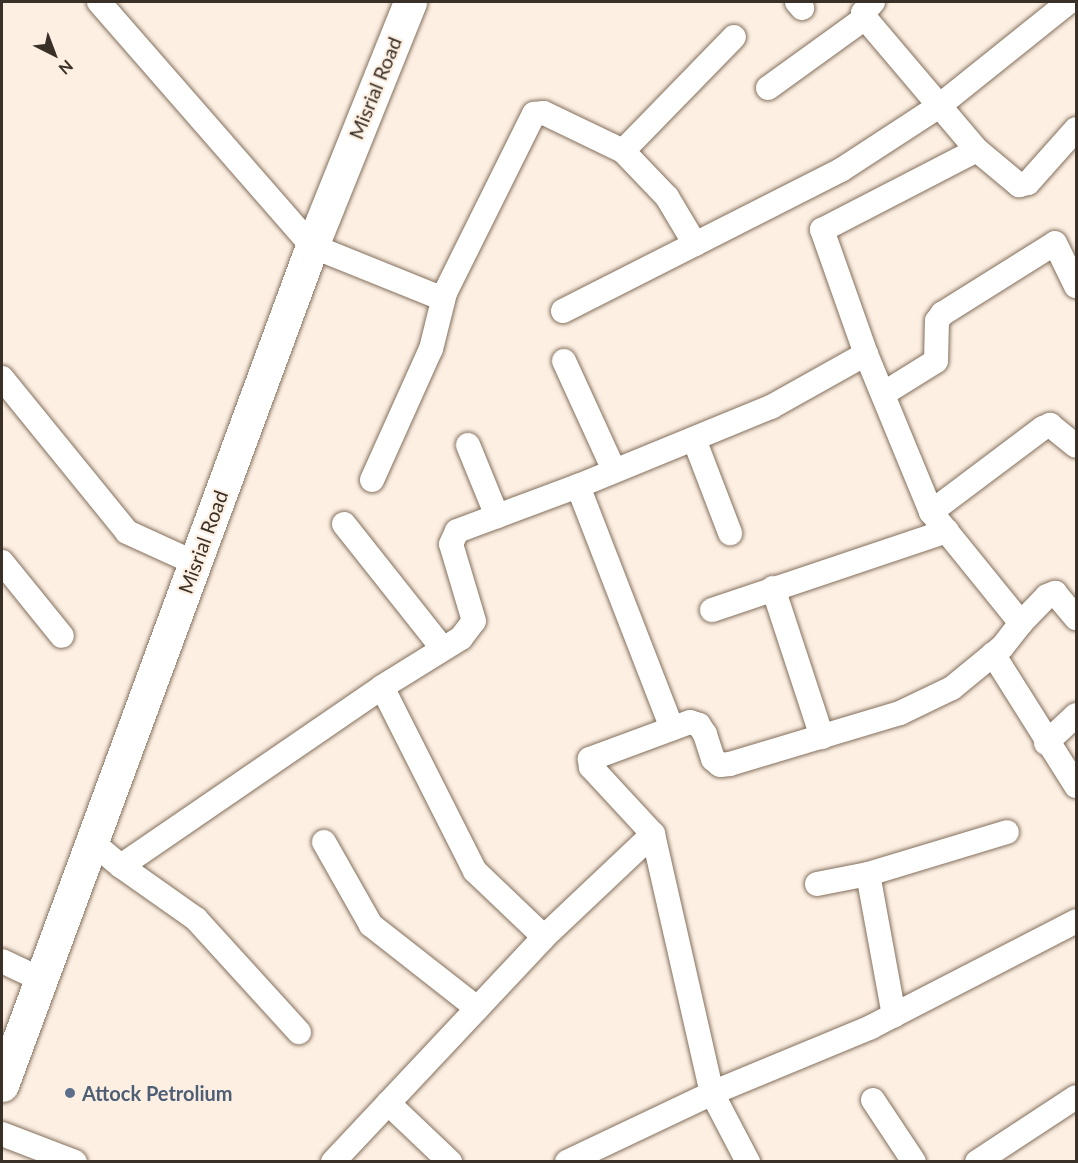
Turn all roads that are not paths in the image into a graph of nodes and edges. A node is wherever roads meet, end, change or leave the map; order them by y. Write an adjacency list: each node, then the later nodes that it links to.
1 (99, 2): 12 (street)
2 (410, 2): 12 (main road, Misrial Road)
3 (1069, 2): 7 (street)
4 (869, 10): 6 (street); 7 (street)
5 (734, 37): 10 (street)
6 (768, 88)
7 (939, 106): 9 (street); 11 (street)
8 (1076, 130): 9 (street)
9 (977, 150): 16 (street)
10 (623, 151): 11 (street); 14 (street)
11 (695, 244): 15 (street)
12 (312, 246): 14 (street); 32 (main road, Misrial Road)
13 (1077, 286): 19 (street)
14 (445, 293): 24 (street)
15 (563, 311)
16 (866, 354): 19 (street); 20 (street)
17 (564, 361): 23 (street)
18 (2, 378): 32 (street)
19 (883, 394): 26 (street)
20 (694, 439): 23 (street); 30 (street)
21 (468, 445): 27 (street)
22 (1077, 446): 26 (street)
23 (614, 470): 25 (street)
24 (372, 480)
25 (578, 486): 27 (street); 42 (street)
26 (931, 512): 29 (street)
27 (497, 516): 38 (street)
28 (344, 524): 38 (street)
29 (947, 531): 33 (street); 36 (street)
30 (730, 533)
31 (2, 562): 37 (street)
32 (195, 563): 48 (main road, Misrial Road)
33 (773, 588): 34 (street); 43 (street)
34 (712, 610)
35 (1076, 616): 36 (street)
36 (1021, 623): 39 (street)
37 (62, 636)
38 (443, 649): 40 (street)
39 (993, 654): 43 (street); 44 (street)
40 (382, 687): 50 (street); 54 (street)
41 (1077, 715): 44 (street)
42 (672, 728): 43 (street); 47 (street)
43 (822, 737)
44 (1046, 743): 45 (street)
45 (1077, 786)
46 (1007, 832): 51 (street)
47 (653, 834): 54 (street); 61 (street)
48 (92, 842): 50 (street); 56 (main road, Misrial Road)
49 (324, 842): 57 (street)
50 (121, 866): 59 (street)
51 (868, 874): 52 (street); 58 (street)
52 (817, 884)
53 (1077, 921): 58 (street)
54 (544, 937): 57 (street)
55 (2, 960): 56 (street)
56 (40, 979): 60 (main road, Misrial Road)
57 (477, 1008): 64 (street)
58 (894, 1016): 61 (street)
59 (299, 1032)
60 (2, 1084)
61 (712, 1093): 69 (street); 70 (street)
62 (1077, 1097): 72 (street)
63 (873, 1100): 71 (street)
64 (388, 1103): 67 (street); 68 (street)
65 (2, 1134): 66 (street)
66 (75, 1161)
67 (333, 1161)
68 (450, 1161)
69 (567, 1161)
70 (748, 1161)
71 (914, 1161)
72 (977, 1161)

